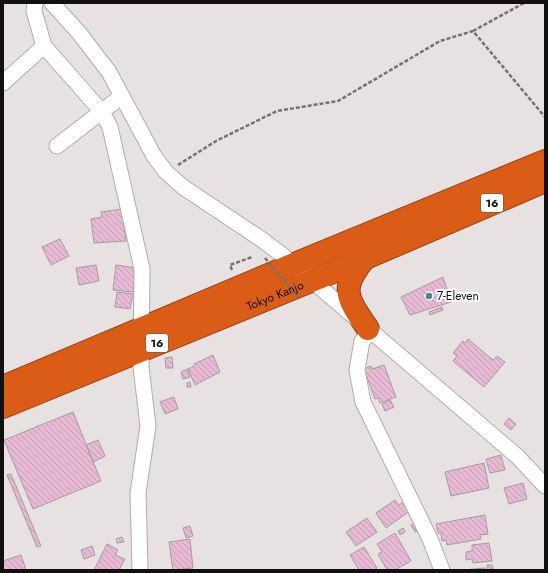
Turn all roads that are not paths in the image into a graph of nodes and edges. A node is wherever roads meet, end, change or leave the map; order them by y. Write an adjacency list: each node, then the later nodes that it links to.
1 (35, 3): 3 (street)
2 (52, 3): 5 (street)
3 (44, 46): 4 (street); 6 (street)
4 (3, 83)
5 (122, 96): 6 (street); 11 (street)
6 (102, 112): 7 (street); 14 (street)
7 (57, 146)
8 (545, 162): 11 (highway, Tokyo Kanjo / 16)
9 (545, 181): 10 (highway, Tokyo Kanjo / 16)
10 (366, 258): 12 (highway, Tokyo Kanjo / 16); 13 (highway)
11 (292, 265): 12 (street); 14 (highway, Tokyo Kanjo / 16)
12 (306, 290): 13 (street); 14 (highway, Tokyo Kanjo / 16)
13 (369, 330): 17 (street); 19 (street)
14 (142, 339): 15 (highway, Tokyo Kanjo / 16); 16 (highway, Tokyo Kanjo / 16); 18 (street)
15 (3, 386)
16 (3, 407)
17 (545, 486)
18 (140, 570)
19 (442, 570)

